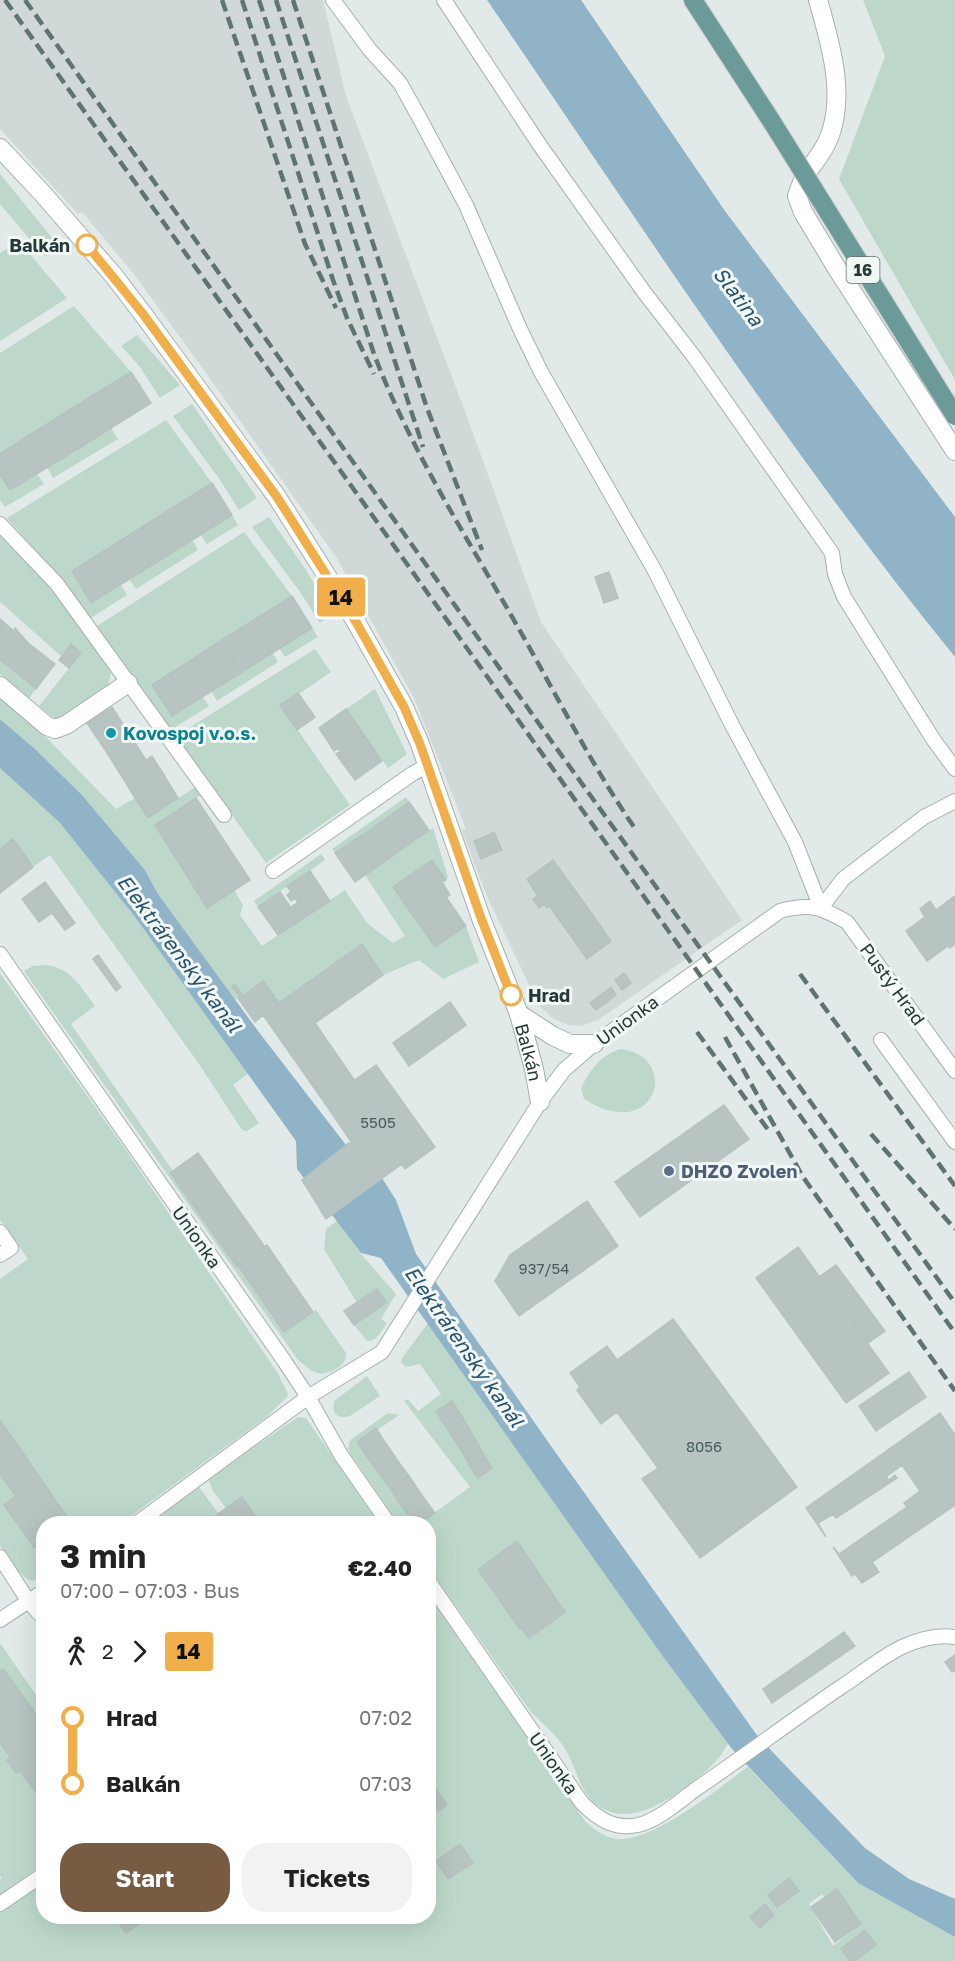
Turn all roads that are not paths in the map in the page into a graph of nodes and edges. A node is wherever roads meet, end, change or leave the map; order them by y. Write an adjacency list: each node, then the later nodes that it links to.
1 (333, 0): 16 (lane)
2 (444, 0): 12 (lane)
3 (693, 0): 6 (main road, 16, bridge)
4 (818, 0): 7 (street)
5 (0, 148): 11 (street)
6 (955, 416)
7 (955, 450)
8 (0, 524): 9 (lane)
9 (128, 683): 10 (street); 14 (lane)
10 (0, 686)
11 (428, 765): 15 (lane); 18 (street)
12 (955, 769)
13 (955, 801): 16 (lane)
14 (224, 814)
15 (273, 871)
16 (821, 908): 20 (lane, Unionka); 21 (lane, Pustý Hrad)
17 (0, 954): 26 (lane, Unionka)
18 (519, 1014): 20 (street, Balkán); 22 (street, Balkán)
19 (882, 1040): 23 (lane)
20 (594, 1044): 22 (lane, Unionka)
21 (955, 1071)
22 (540, 1102): 26 (lane, Unionka)
23 (955, 1142)
24 (0, 1232): 25 (lane)
25 (0, 1255)
26 (308, 1397): 27 (lane, Unionka); 28 (lane, Unionka)
27 (147, 1516)
28 (383, 1516)
29 (0, 1557): 32 (lane)
30 (436, 1592): 35 (lane, Unionka)
31 (36, 1597): 32 (lane)
32 (29, 1602): 33 (lane); 34 (lane)
33 (36, 1610)
34 (0, 1620)
35 (955, 1637)
36 (36, 1879): 37 (lane)
37 (0, 1904)

